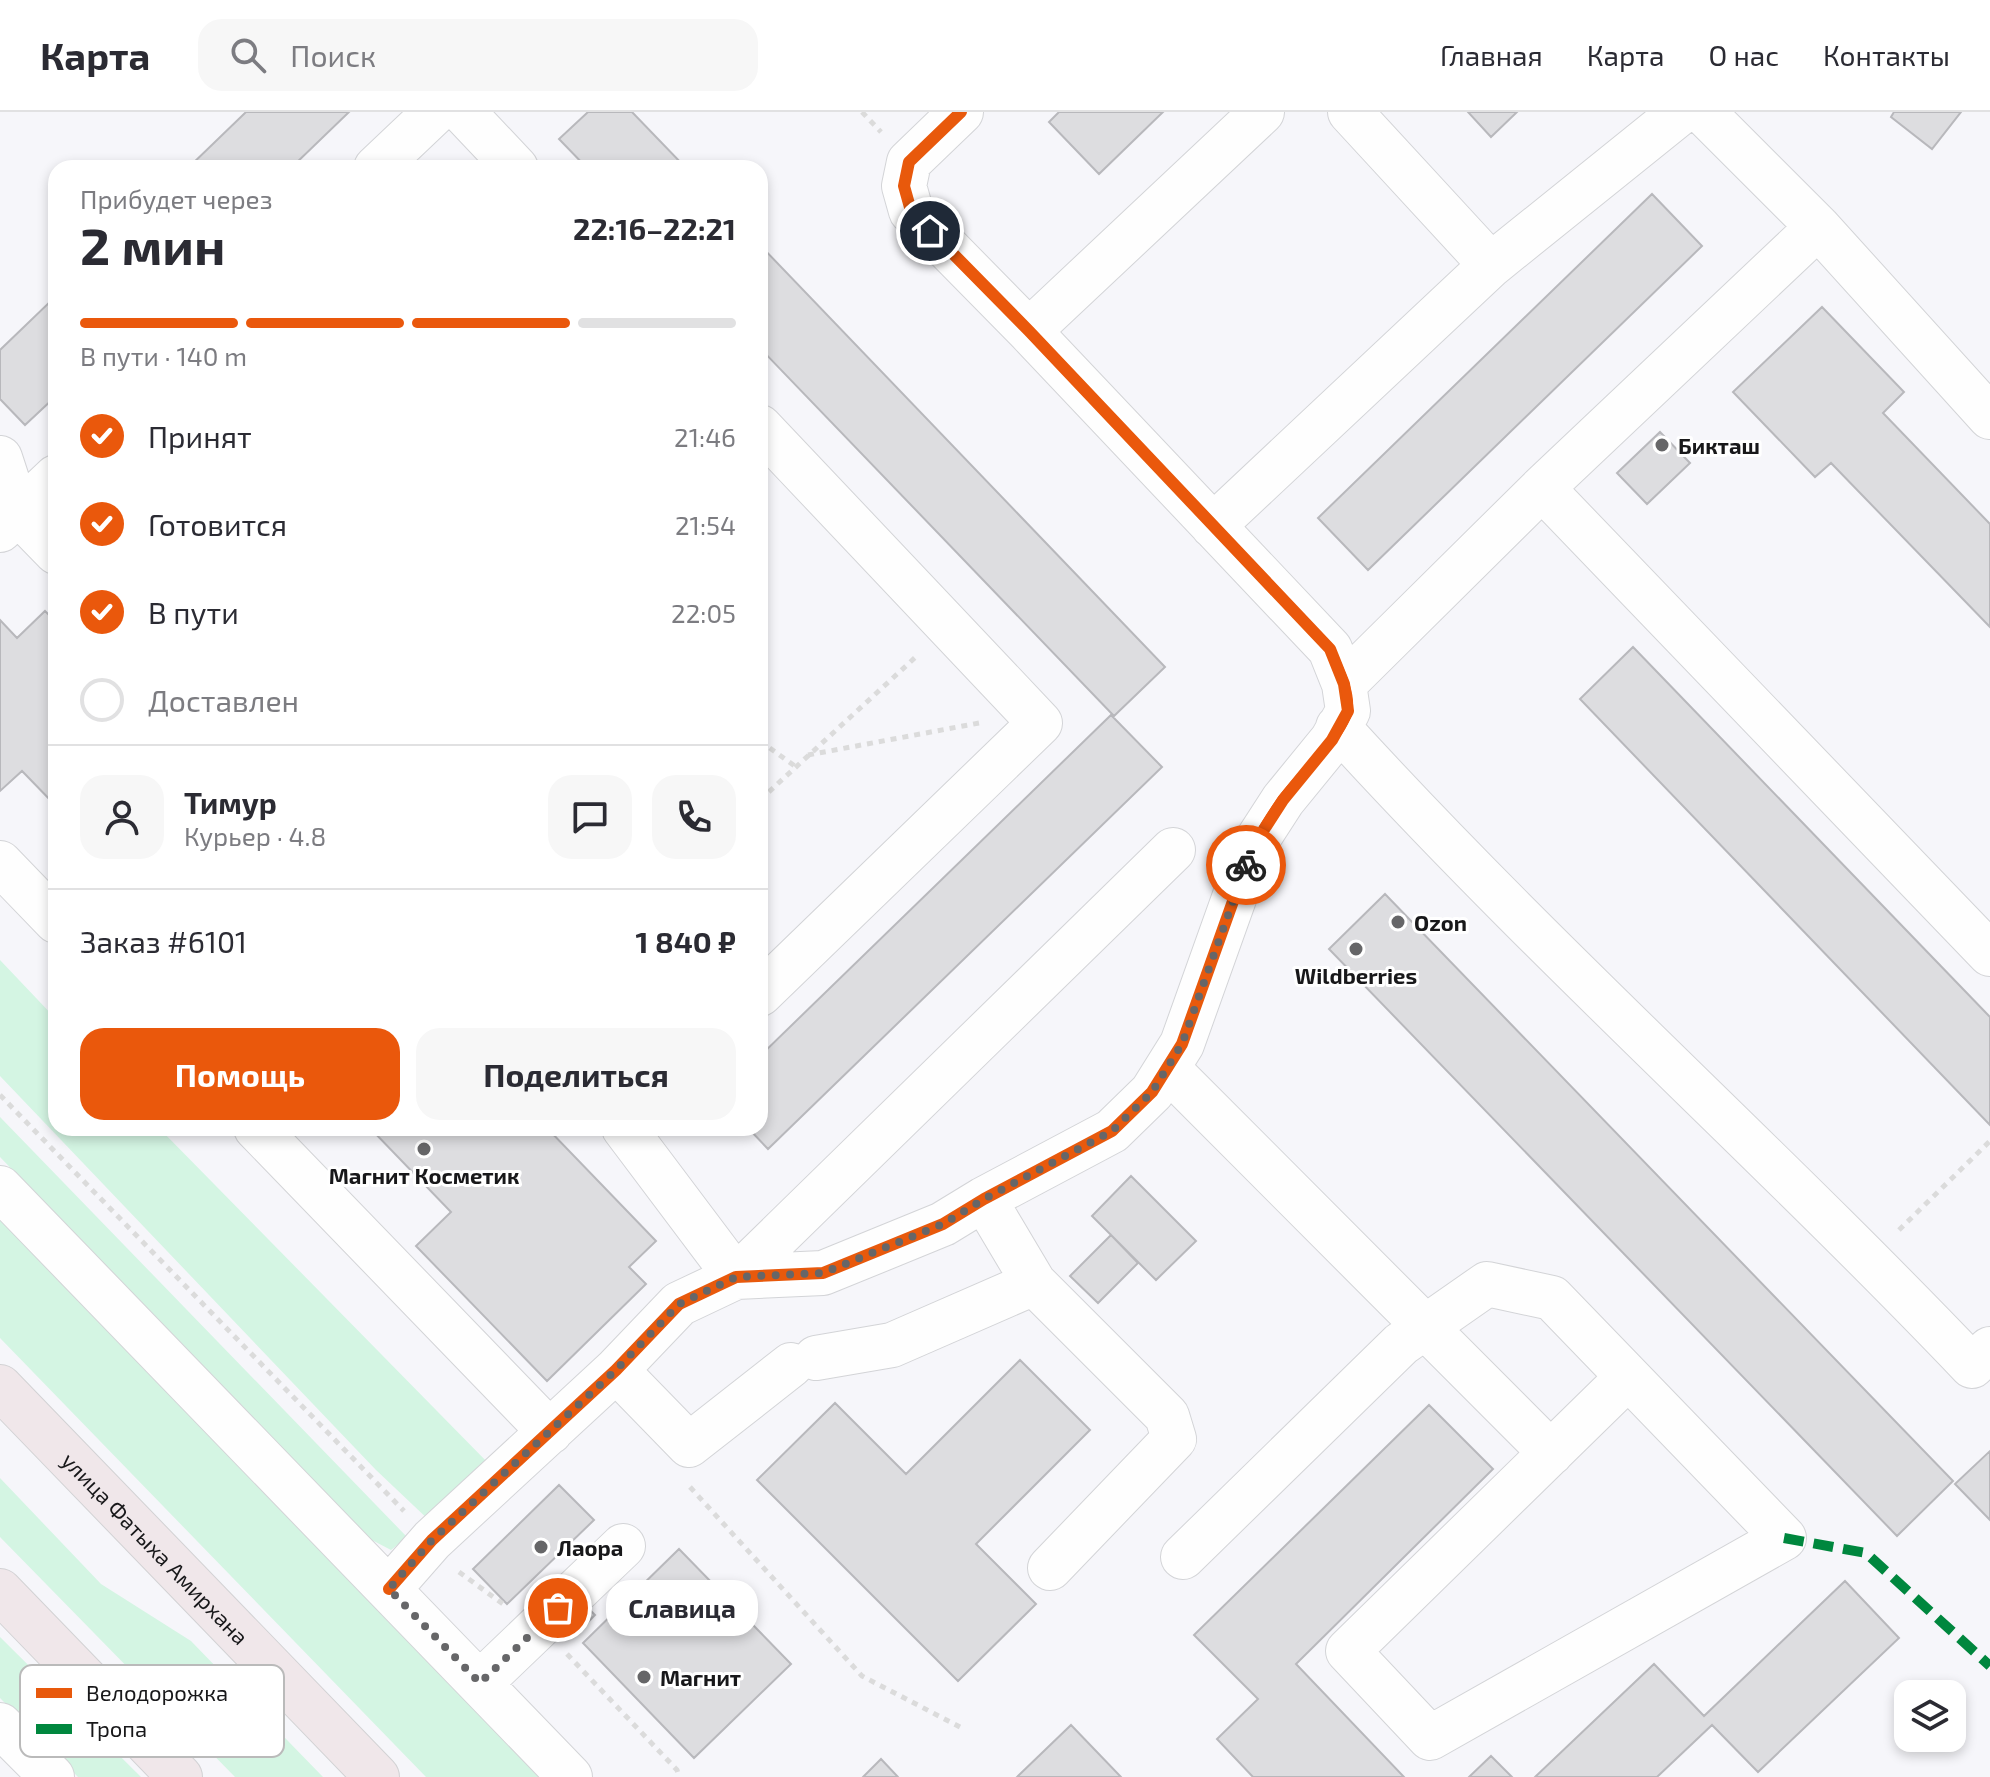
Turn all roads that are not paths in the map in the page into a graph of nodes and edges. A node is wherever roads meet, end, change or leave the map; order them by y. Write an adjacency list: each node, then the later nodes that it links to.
1 (435, 112): 8 (street)
2 (463, 112): 9 (street)
3 (961, 112): 12 (street)
4 (1262, 112): 12 (street)
5 (1350, 112): 11 (street)
6 (1681, 112): 11 (street)
7 (1703, 112): 10 (street)
8 (384, 160)
9 (508, 160)
10 (1818, 227): 13 (street); 17 (street)
11 (1491, 265): 19 (street)
12 (1029, 331): 19 (street)
13 (1990, 417)
14 (768, 435): 27 (street)
15 (0, 458): 18 (street)
16 (48, 485): 18 (street)
17 (1542, 488): 21 (street); 26 (street)
18 (9, 522): 20 (street)
19 (1213, 526): 21 (street)
20 (48, 547)
21 (1344, 684): 22 (street)
22 (1338, 727): 28 (street); 36 (street)
23 (1173, 850): 33 (street)
24 (0, 863): 25 (street)
25 (48, 913)
26 (1990, 954)
27 (768, 986)
28 (1167, 1068): 32 (street); 35 (street)
29 (264, 1136): 40 (street)
30 (630, 1136): 33 (street)
31 (0, 1188): 45 (street)
32 (984, 1199): 33 (street); 34 (street)
33 (736, 1277): 37 (street)
34 (1034, 1283): 37 (street); 44 (street)
35 (1426, 1327): 38 (street); 41 (street); 43 (street)
36 (1990, 1349)
37 (616, 1370): 40 (street)
38 (1628, 1377): 41 (street); 41 (street)
39 (0, 1387): 48 (main road, улица Фатыха Амирхана)
40 (550, 1432): 45 (street)
41 (1551, 1453)
42 (623, 1546): 50 (street)
43 (1183, 1557)
44 (1050, 1568)
45 (389, 1589): 50 (street)
46 (0, 1591): 47 (main road)
47 (72, 1665)
48 (269, 1665)
49 (284, 1681): 57 (main road, улица Фатыха Амирхана)
50 (480, 1683): 58 (street)
51 (0, 1725): 52 (street)
52 (20, 1745)
53 (32, 1757): 55 (street)
54 (161, 1757): 56 (main road)
55 (52, 1777)
56 (180, 1777)
57 (377, 1777)
58 (570, 1777)

